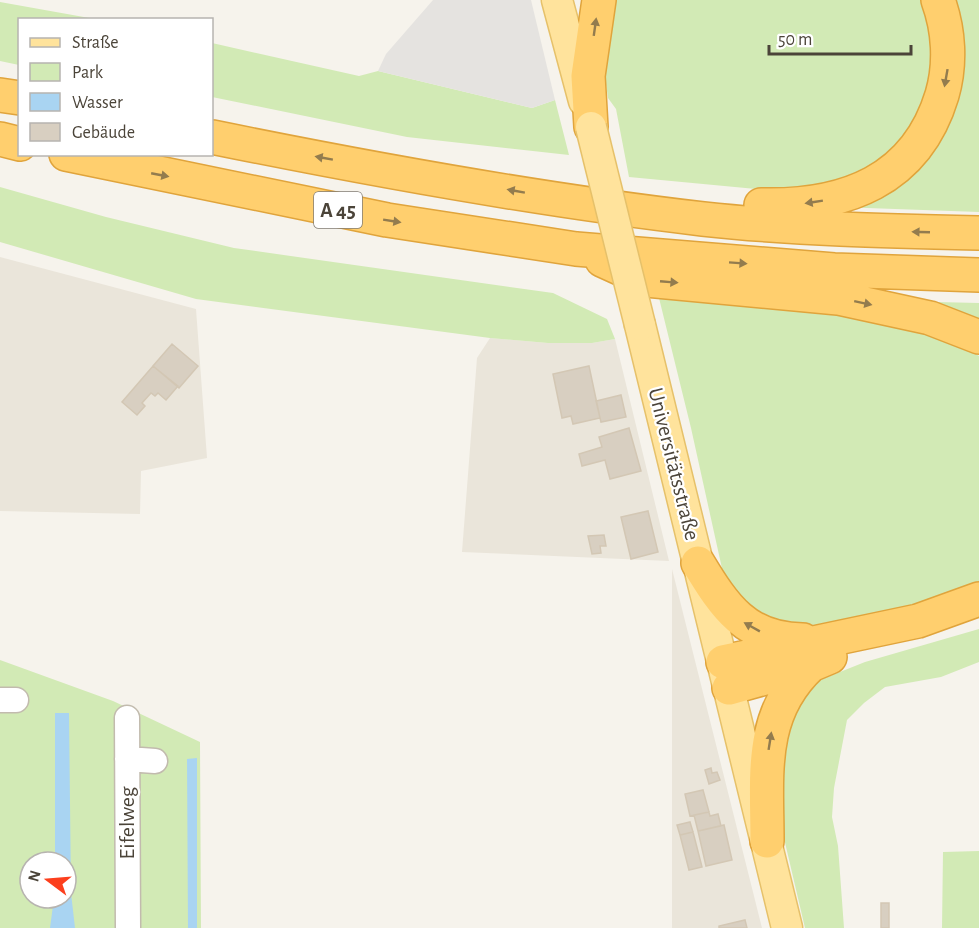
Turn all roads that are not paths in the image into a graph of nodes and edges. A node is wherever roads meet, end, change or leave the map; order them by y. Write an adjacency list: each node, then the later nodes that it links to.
1 (556, 0): 6 (main road, Universitätsstraße)
2 (600, 0): 6 (highway, one-way to 2)
3 (938, 0): 11 (highway, one-way to 11)
4 (0, 95): 5 (highway)
5 (18, 98)
6 (591, 127): 16 (main road, Universitätsstraße, bridge)
7 (213, 137): 11 (highway, A 45, one-way to 7)
8 (0, 139): 9 (highway)
9 (18, 144)
10 (76, 156): 13 (highway, A 45, one-way to 13)
11 (573, 201): 12 (highway, A 45, one-way to 11)
12 (979, 233)
13 (576, 249): 14 (highway, A 45, one-way to 14); 15 (highway, one-way to 15)
14 (979, 274)
15 (979, 337)
16 (698, 563): 19 (highway, one-way to 16); 20 (main road, Universitätsstraße)
17 (979, 599): 19 (highway)
18 (979, 615): 19 (highway)
19 (820, 653): 20 (highway); 24 (highway, one-way to 19)
20 (726, 675): 24 (main road, Universitätsstraße)
21 (127, 718): 22 (lane, Eifelweg)
22 (127, 759): 23 (lane); 25 (lane, Eifelweg)
23 (155, 761)
24 (767, 841): 26 (main road, Universitätsstraße)
25 (128, 928)
26 (787, 928)

